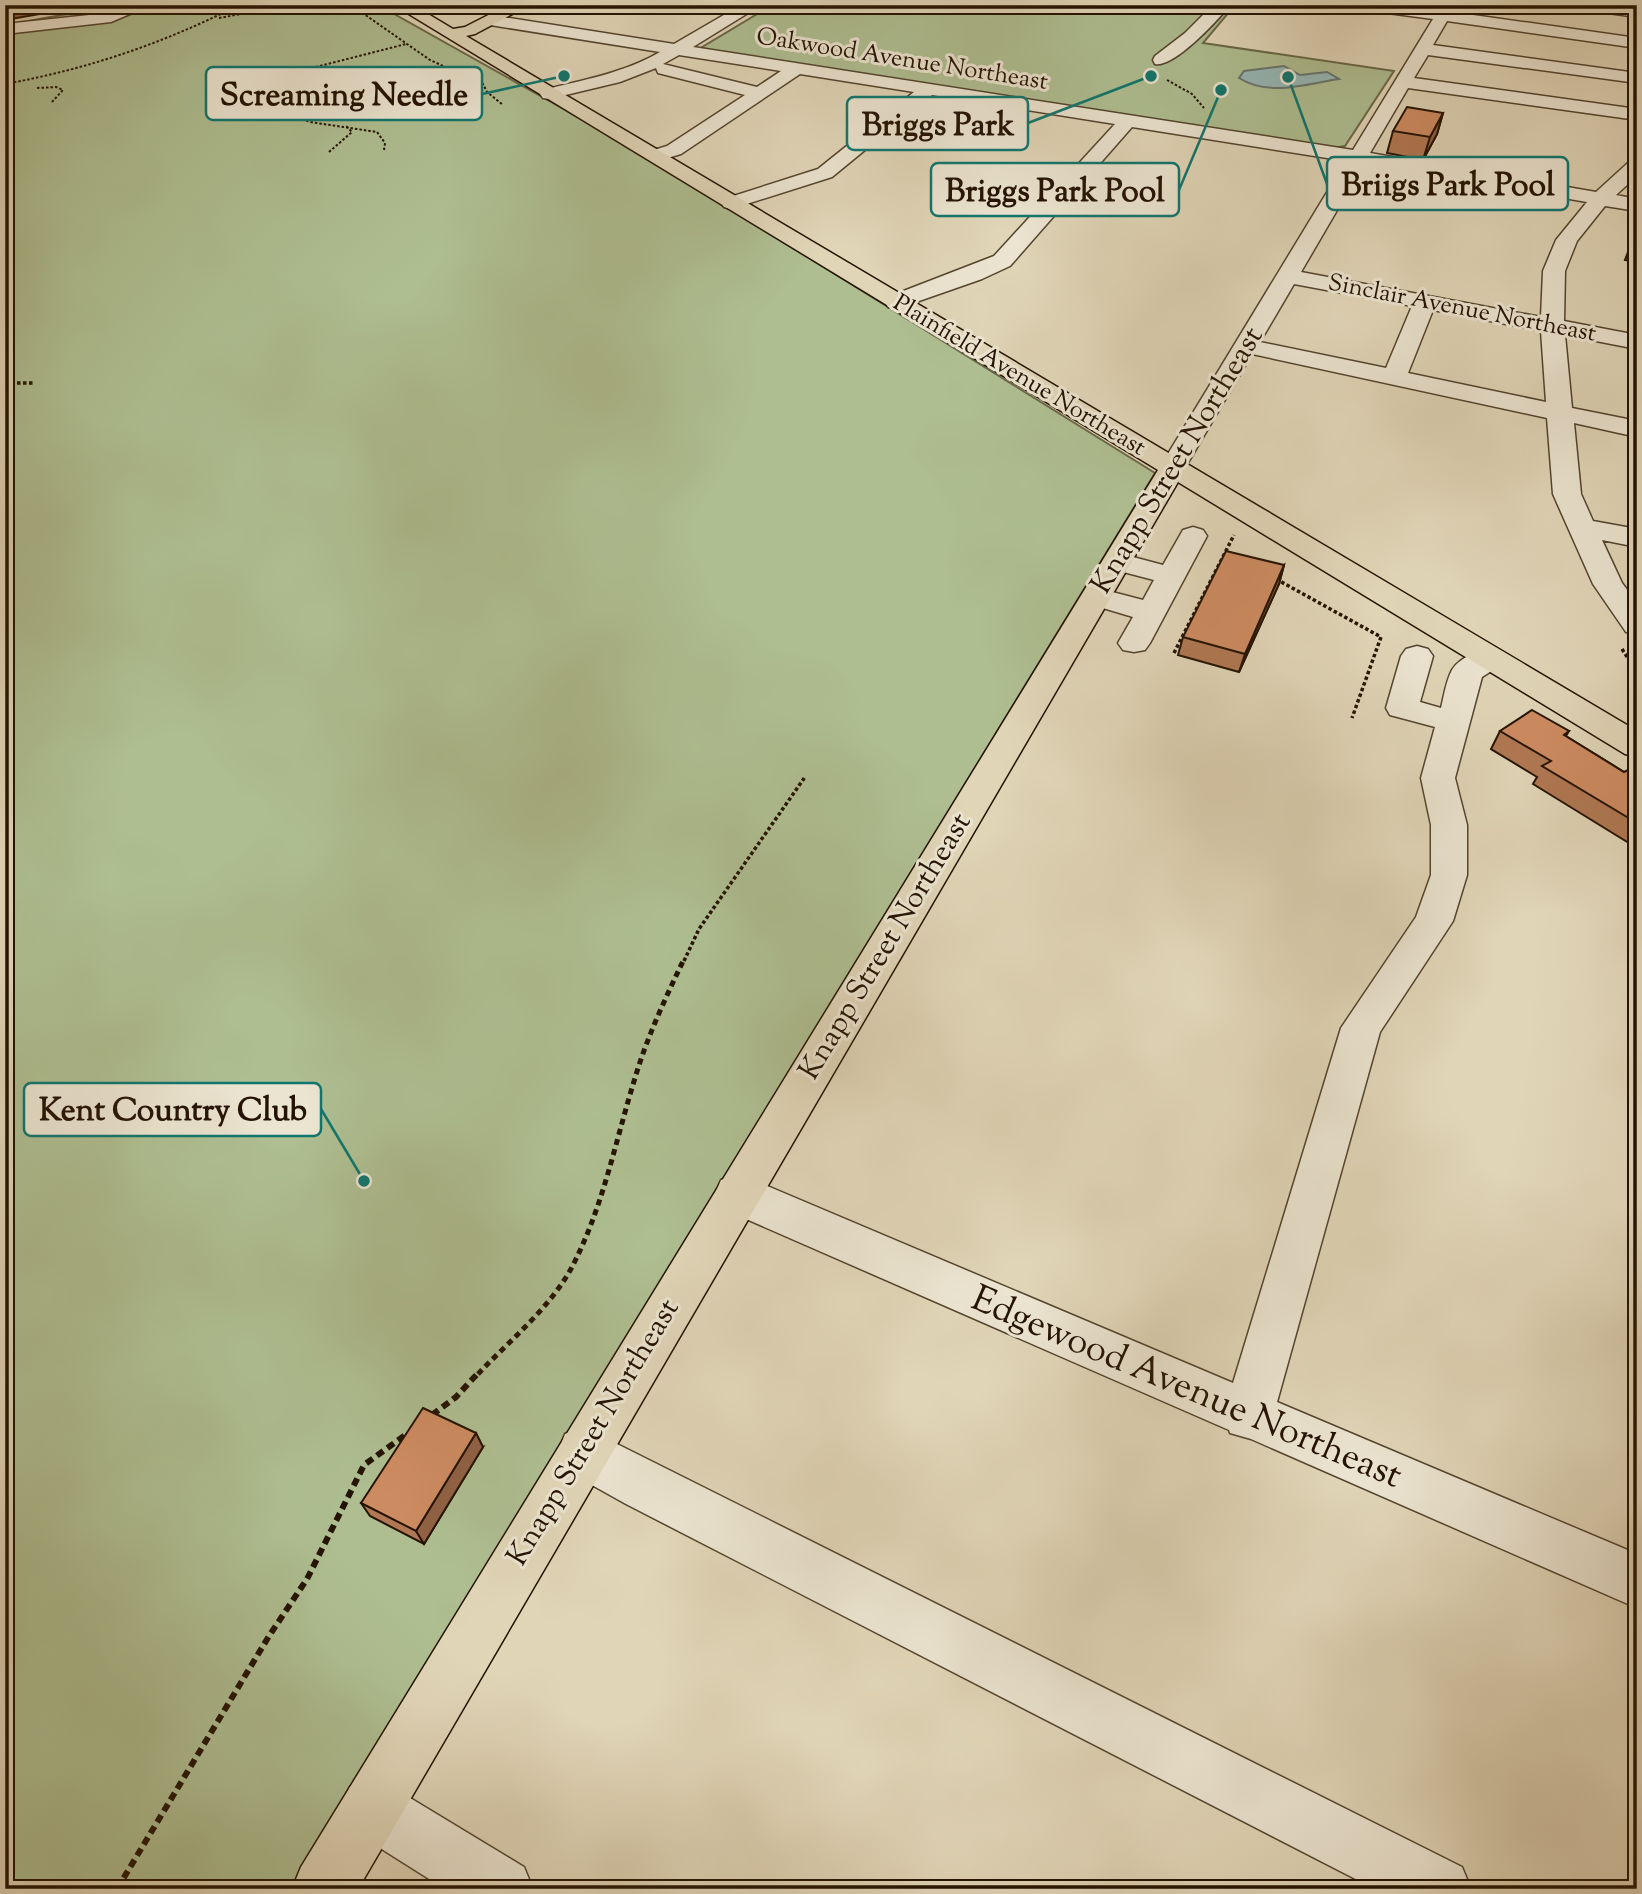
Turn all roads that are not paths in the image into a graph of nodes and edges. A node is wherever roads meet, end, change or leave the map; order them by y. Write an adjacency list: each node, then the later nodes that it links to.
1 (143, 5): 11 (street)
2 (402, 5): 12 (main road, Plainfield Avenue Northeast)
3 (521, 5): 10 (main road)
4 (753, 5): 16 (street)
5 (1222, 5): 18 (street)
6 (1365, 5): 8 (street)
7 (1586, 5): 9 (street)
8 (1446, 11): 14 (street); 15 (street, Knapp Street Northeast)
9 (1637, 12)
10 (490, 20): 12 (main road); 13 (street, Oakwood Avenue Northeast)
11 (5, 29)
12 (450, 34): 26 (main road, Plainfield Avenue Northeast)
13 (593, 36): 16 (street, Oakwood Avenue Northeast); 19 (street)
14 (1637, 43)
15 (1422, 49): 22 (street); 24 (street, Knapp Street Northeast)
16 (678, 50): 17 (street, Oakwood Avenue Northeast); 19 (street)
17 (743, 60): 20 (street, Oakwood Avenue Northeast); 21 (street)
18 (1161, 60)
19 (653, 63): 21 (street); 26 (street)
20 (797, 68): 23 (street); 25 (street, Oakwood Avenue Northeast)
21 (716, 77): 23 (street); 27 (street)
22 (1637, 78)
23 (779, 80): 27 (street)
24 (1403, 82): 28 (street); 31 (street, Knapp Street Northeast)
25 (928, 89): 29 (street, Oakwood Avenue Northeast); 34 (street)
26 (549, 93): 30 (main road, Plainfield Avenue Northeast)
27 (760, 93): 30 (street)
28 (1637, 115)
29 (1128, 120): 31 (street, Oakwood Avenue Northeast); 37 (street)
30 (654, 156): 34 (main road, Plainfield Avenue Northeast)
31 (1357, 158): 33 (street, Oakwood Avenue Northeast); 36 (street, Knapp Street Northeast)
32 (1637, 165): 33 (street)
33 (1600, 199): 35 (street, Oakwood Avenue Northeast); 39 (street)
34 (731, 202): 37 (main road, Plainfield Avenue Northeast)
35 (1637, 205)
36 (1288, 276): 38 (street, Sinclair Avenue Northeast); 41 (street, Knapp Street Northeast)
37 (896, 302): 45 (main road, Plainfield Avenue Northeast)
38 (1426, 302): 39 (street, Sinclair Avenue Northeast); 42 (street)
39 (1552, 326): 40 (street, Sinclair Avenue Northeast); 43 (street)
40 (1637, 342)
41 (1246, 346): 42 (street); 45 (street, Knapp Street Northeast)
42 (1394, 378): 43 (street)
43 (1559, 412): 44 (street); 46 (street)
44 (1637, 429)
45 (1173, 467): 50 (main road, Knapp Street Northeast); 55 (main road, Plainfield Avenue Northeast)
46 (1580, 527): 48 (street); 52 (street)
47 (1193, 536): 49 (street)
48 (1637, 538)
49 (1171, 576): 50 (street); 51 (street)
50 (1107, 580): 51 (street); 58 (main road, Knapp Street Northeast)
51 (1151, 612): 53 (street)
52 (1637, 625)
53 (1134, 643)
54 (1417, 656): 56 (street)
55 (1490, 657): 56 (street); 57 (main road, Plainfield Avenue Northeast)
56 (1452, 721): 59 (street)
57 (1637, 746)
58 (737, 1195): 59 (street, Edgewood Avenue Northeast); 60 (main road, Knapp Street Northeast)
59 (1248, 1416): 61 (street, Edgewood Avenue Northeast)
60 (583, 1452): 62 (main road, Knapp Street Northeast); 65 (street)
61 (1637, 1581)
62 (371, 1808): 63 (main road, Knapp Street Northeast); 64 (street)
63 (323, 1889)
64 (502, 1889)
65 (1440, 1889)

